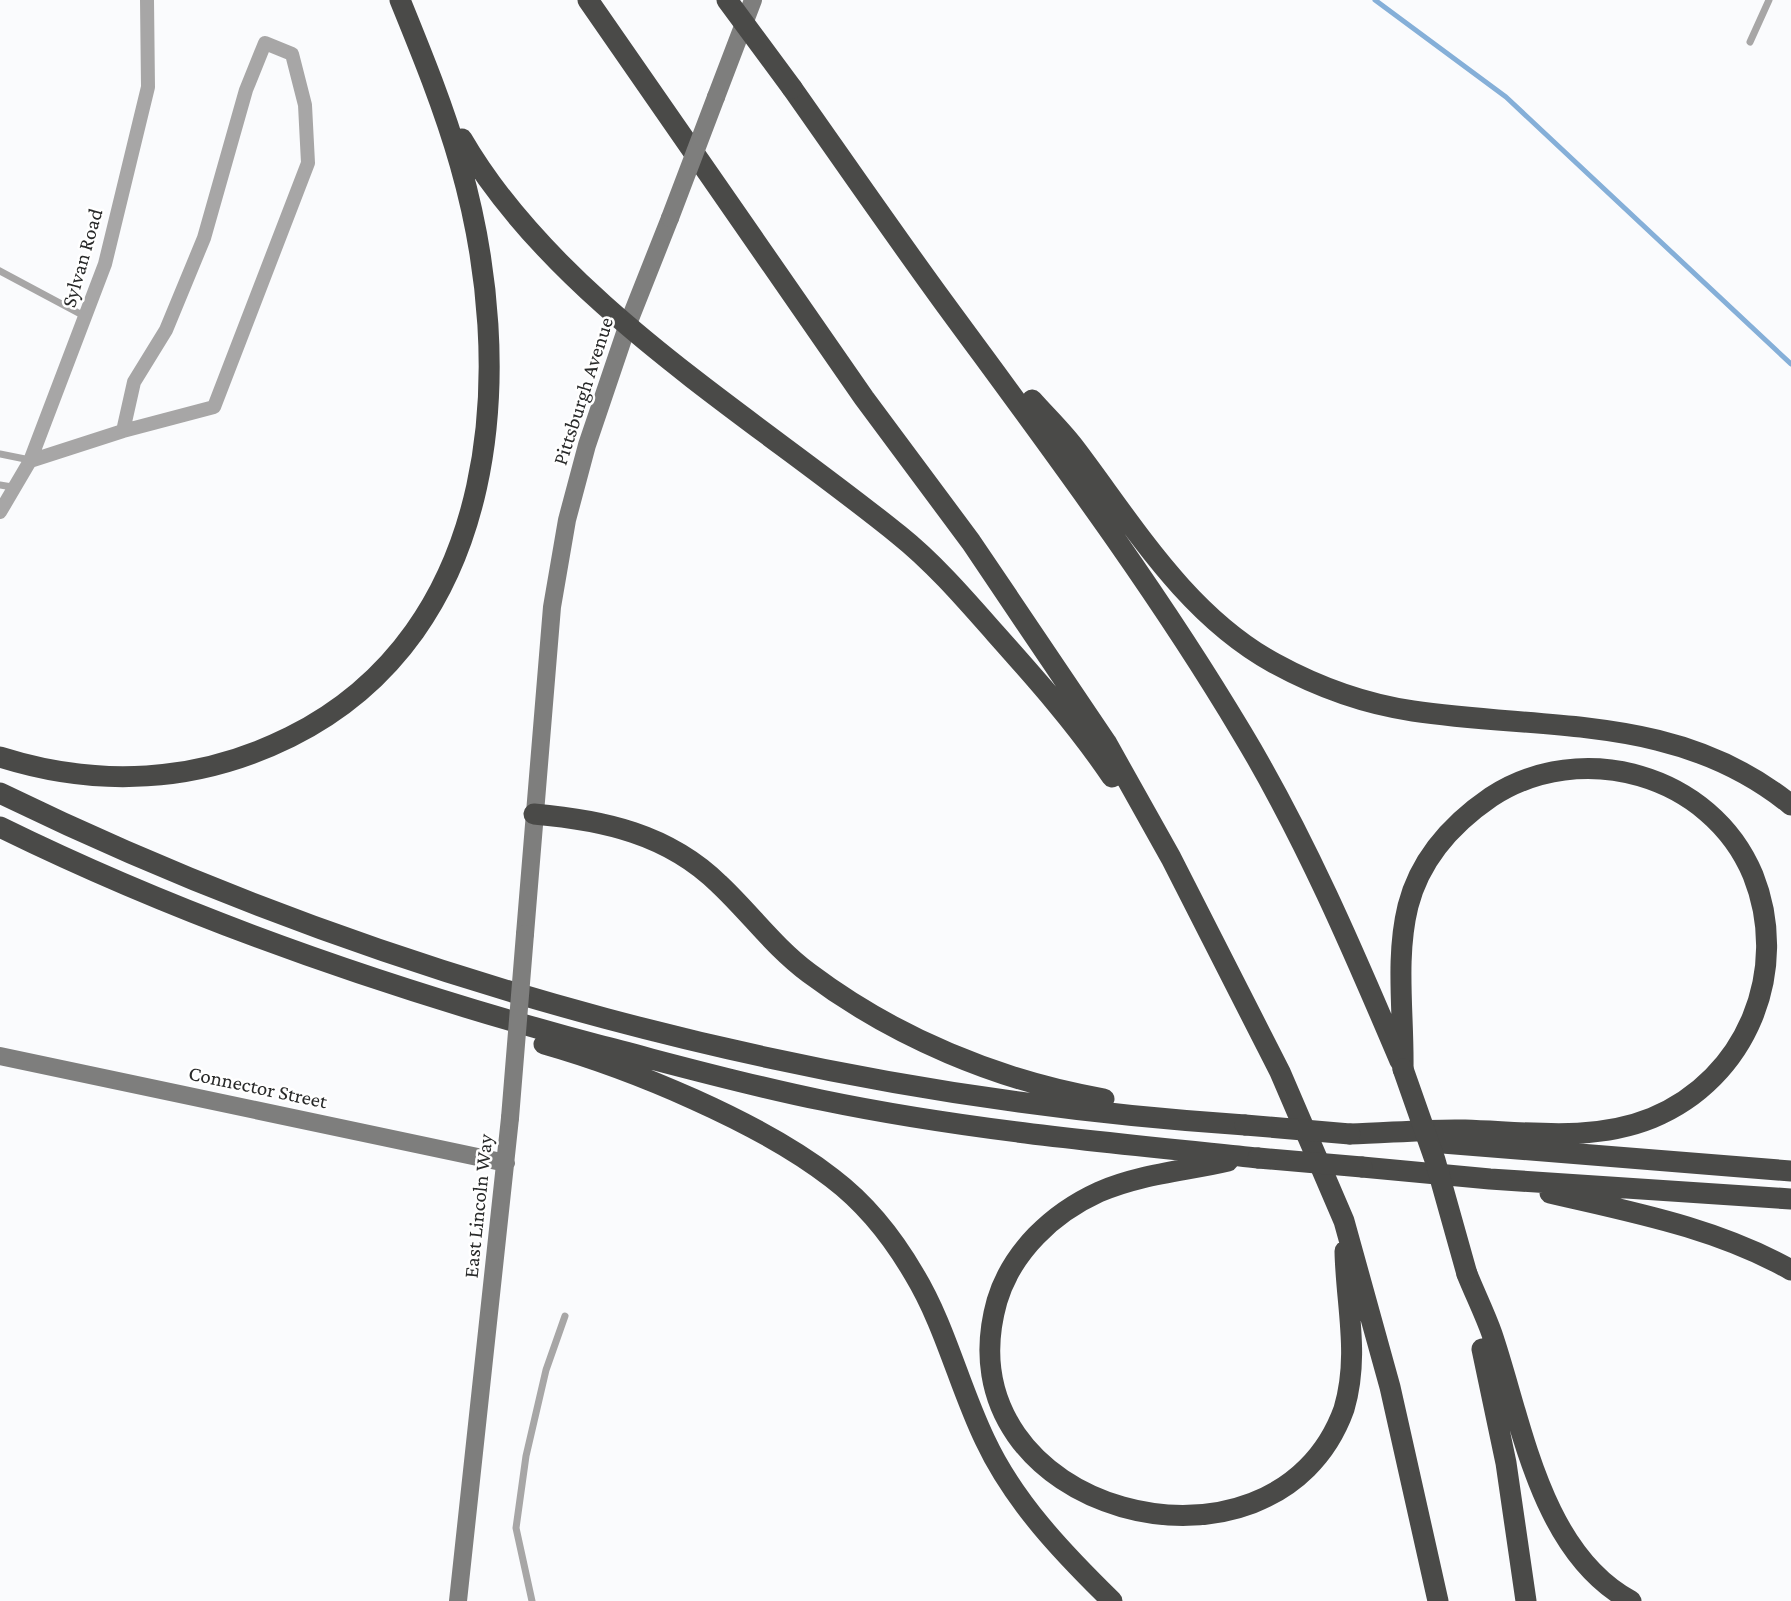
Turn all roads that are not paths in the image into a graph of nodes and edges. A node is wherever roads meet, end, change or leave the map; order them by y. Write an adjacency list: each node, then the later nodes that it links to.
1 (147, 0): 11 (street, Sylvan Road)
2 (400, 0): 8 (highway)
3 (588, 0): 23 (highway)
4 (727, 0): 10 (highway, bridge)
5 (753, 0): 12 (main road, Pittsburgh Avenue, bridge)
6 (1769, 0): 7 (lane)
7 (1750, 41)
8 (419, 48): 12 (highway); 18 (highway)
9 (0, 271): 11 (lane)
10 (942, 300): 20 (highway); 26 (highway)
11 (87, 318): 15 (street, Sylvan Road)
12 (628, 324): 21 (main road, Pittsburgh Avenue); 23 (highway)
13 (123, 431): 13 (street); 15 (street)
14 (0, 454): 15 (lane)
15 (30, 460): 16 (street, Sylvan Road)
16 (6, 486): 17 (street, Sylvan Road)
17 (0, 512)
18 (0, 757)
19 (0, 793): 27 (highway)
20 (1791, 805)
21 (534, 814): 27 (highway); 30 (main road, East Lincoln Way, bridge)
22 (0, 827): 24 (highway)
23 (1171, 858): 34 (highway)
24 (138, 890): 29 (highway); 40 (highway)
25 (0, 1056): 30 (main road, Connector Street)
26 (1403, 1069): 28 (highway); 36 (highway, bridge)
27 (1208, 1122): 28 (highway, bridge)
28 (1350, 1134): 31 (highway)
29 (1253, 1157): 32 (highway, bridge); 34 (highway)
30 (506, 1163): 38 (main road, East Lincoln Way)
31 (1791, 1171)
32 (1490, 1180): 33 (highway); 35 (highway)
33 (1791, 1199)
34 (1344, 1221): 41 (highway)
35 (1791, 1270)
36 (1467, 1274): 42 (highway); 43 (highway)
37 (565, 1316): 39 (lane)
38 (458, 1601)
39 (532, 1601)
40 (1112, 1601)
41 (1438, 1601)
42 (1526, 1601)
43 (1631, 1601)

